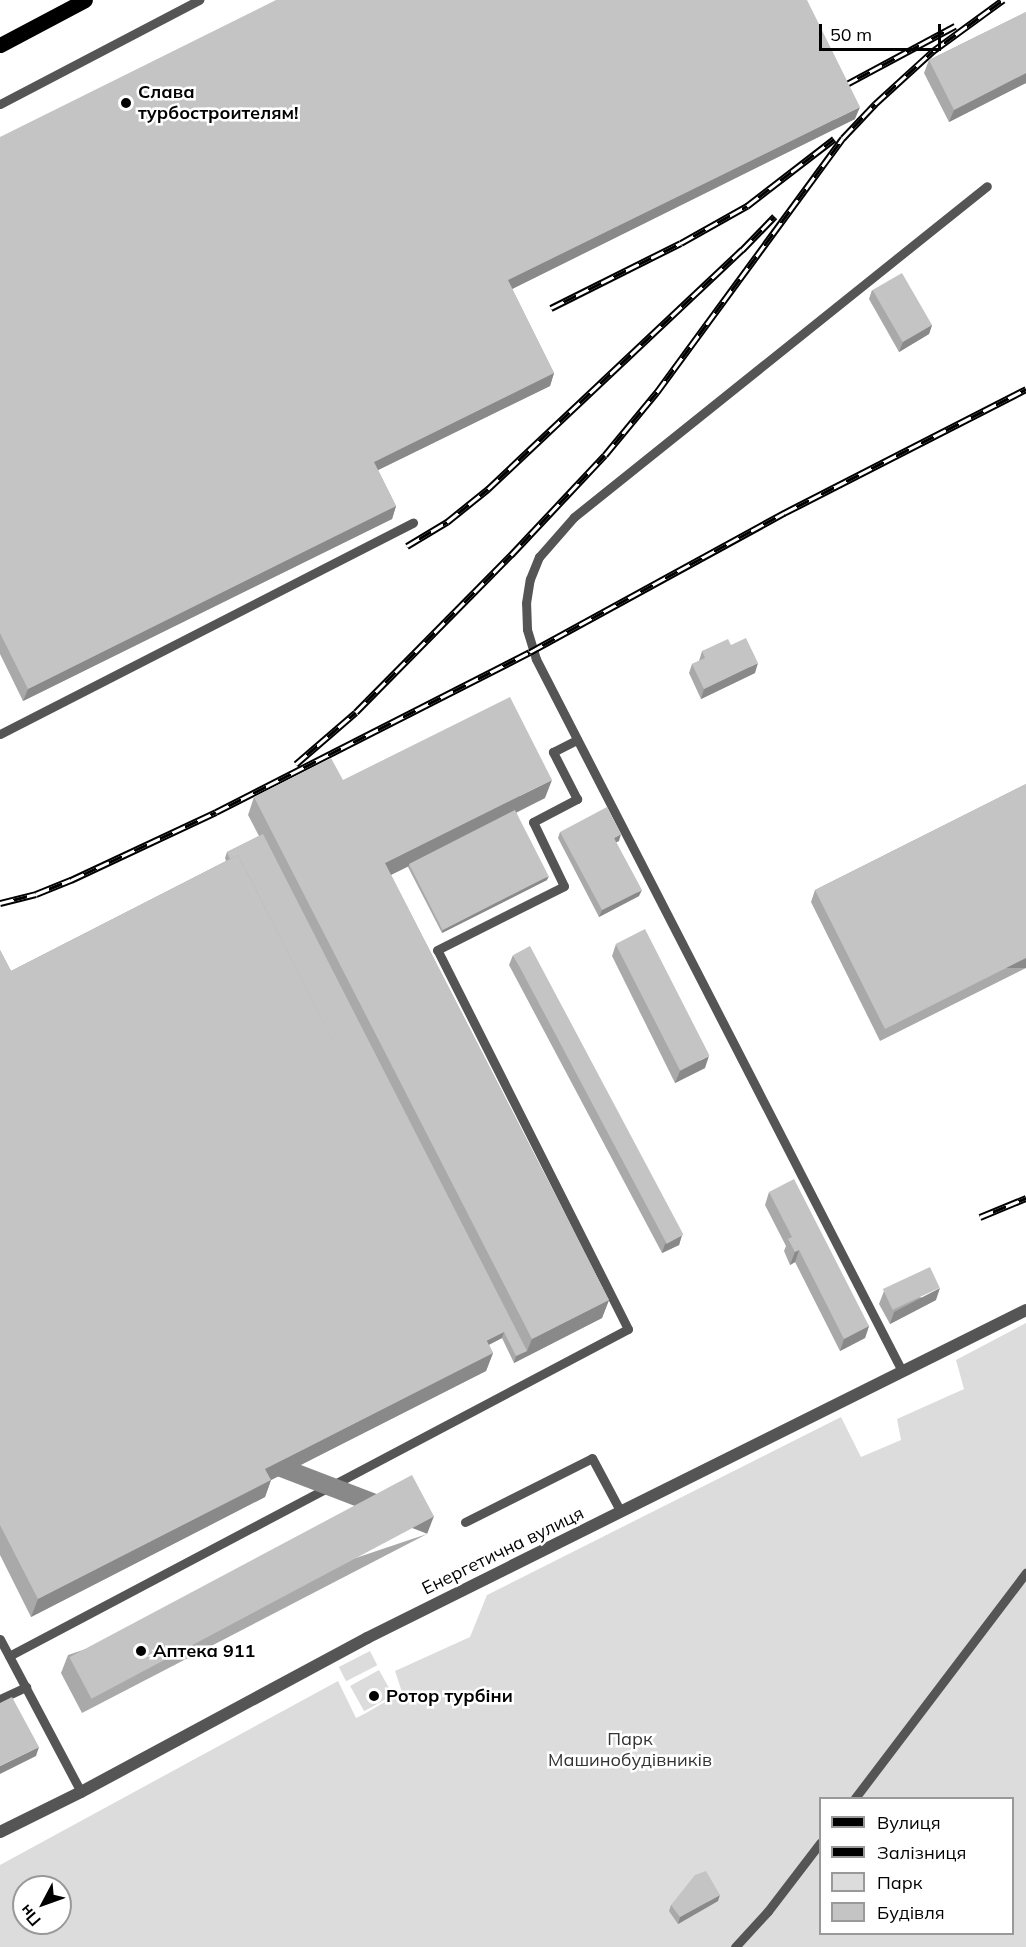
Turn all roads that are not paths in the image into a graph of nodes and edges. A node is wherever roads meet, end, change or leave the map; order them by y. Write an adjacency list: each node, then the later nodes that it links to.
1 (85, 0): 3 (main road)
2 (199, 0): 4 (lane)
3 (0, 45)
4 (0, 104)
5 (987, 186): 8 (lane)
6 (413, 523): 7 (lane)
7 (0, 734)
8 (578, 740): 10 (lane); 15 (lane)
9 (1026, 1310): 10 (street, Енергетична вулиця)
10 (902, 1371): 11 (street, Енергетична вулиця)
11 (621, 1512): 12 (lane); 18 (street, Енергетична вулиця)
12 (465, 1522)
13 (1026, 1573): 19 (lane)
14 (0, 1639): 15 (lane)
15 (9, 1656): 16 (lane)
16 (26, 1687): 17 (lane); 18 (lane)
17 (0, 1699)
18 (81, 1792): 20 (street, Енергетична вулиця)
19 (856, 1797)
20 (0, 1832)
21 (819, 1844): 22 (lane)
22 (735, 1947)

